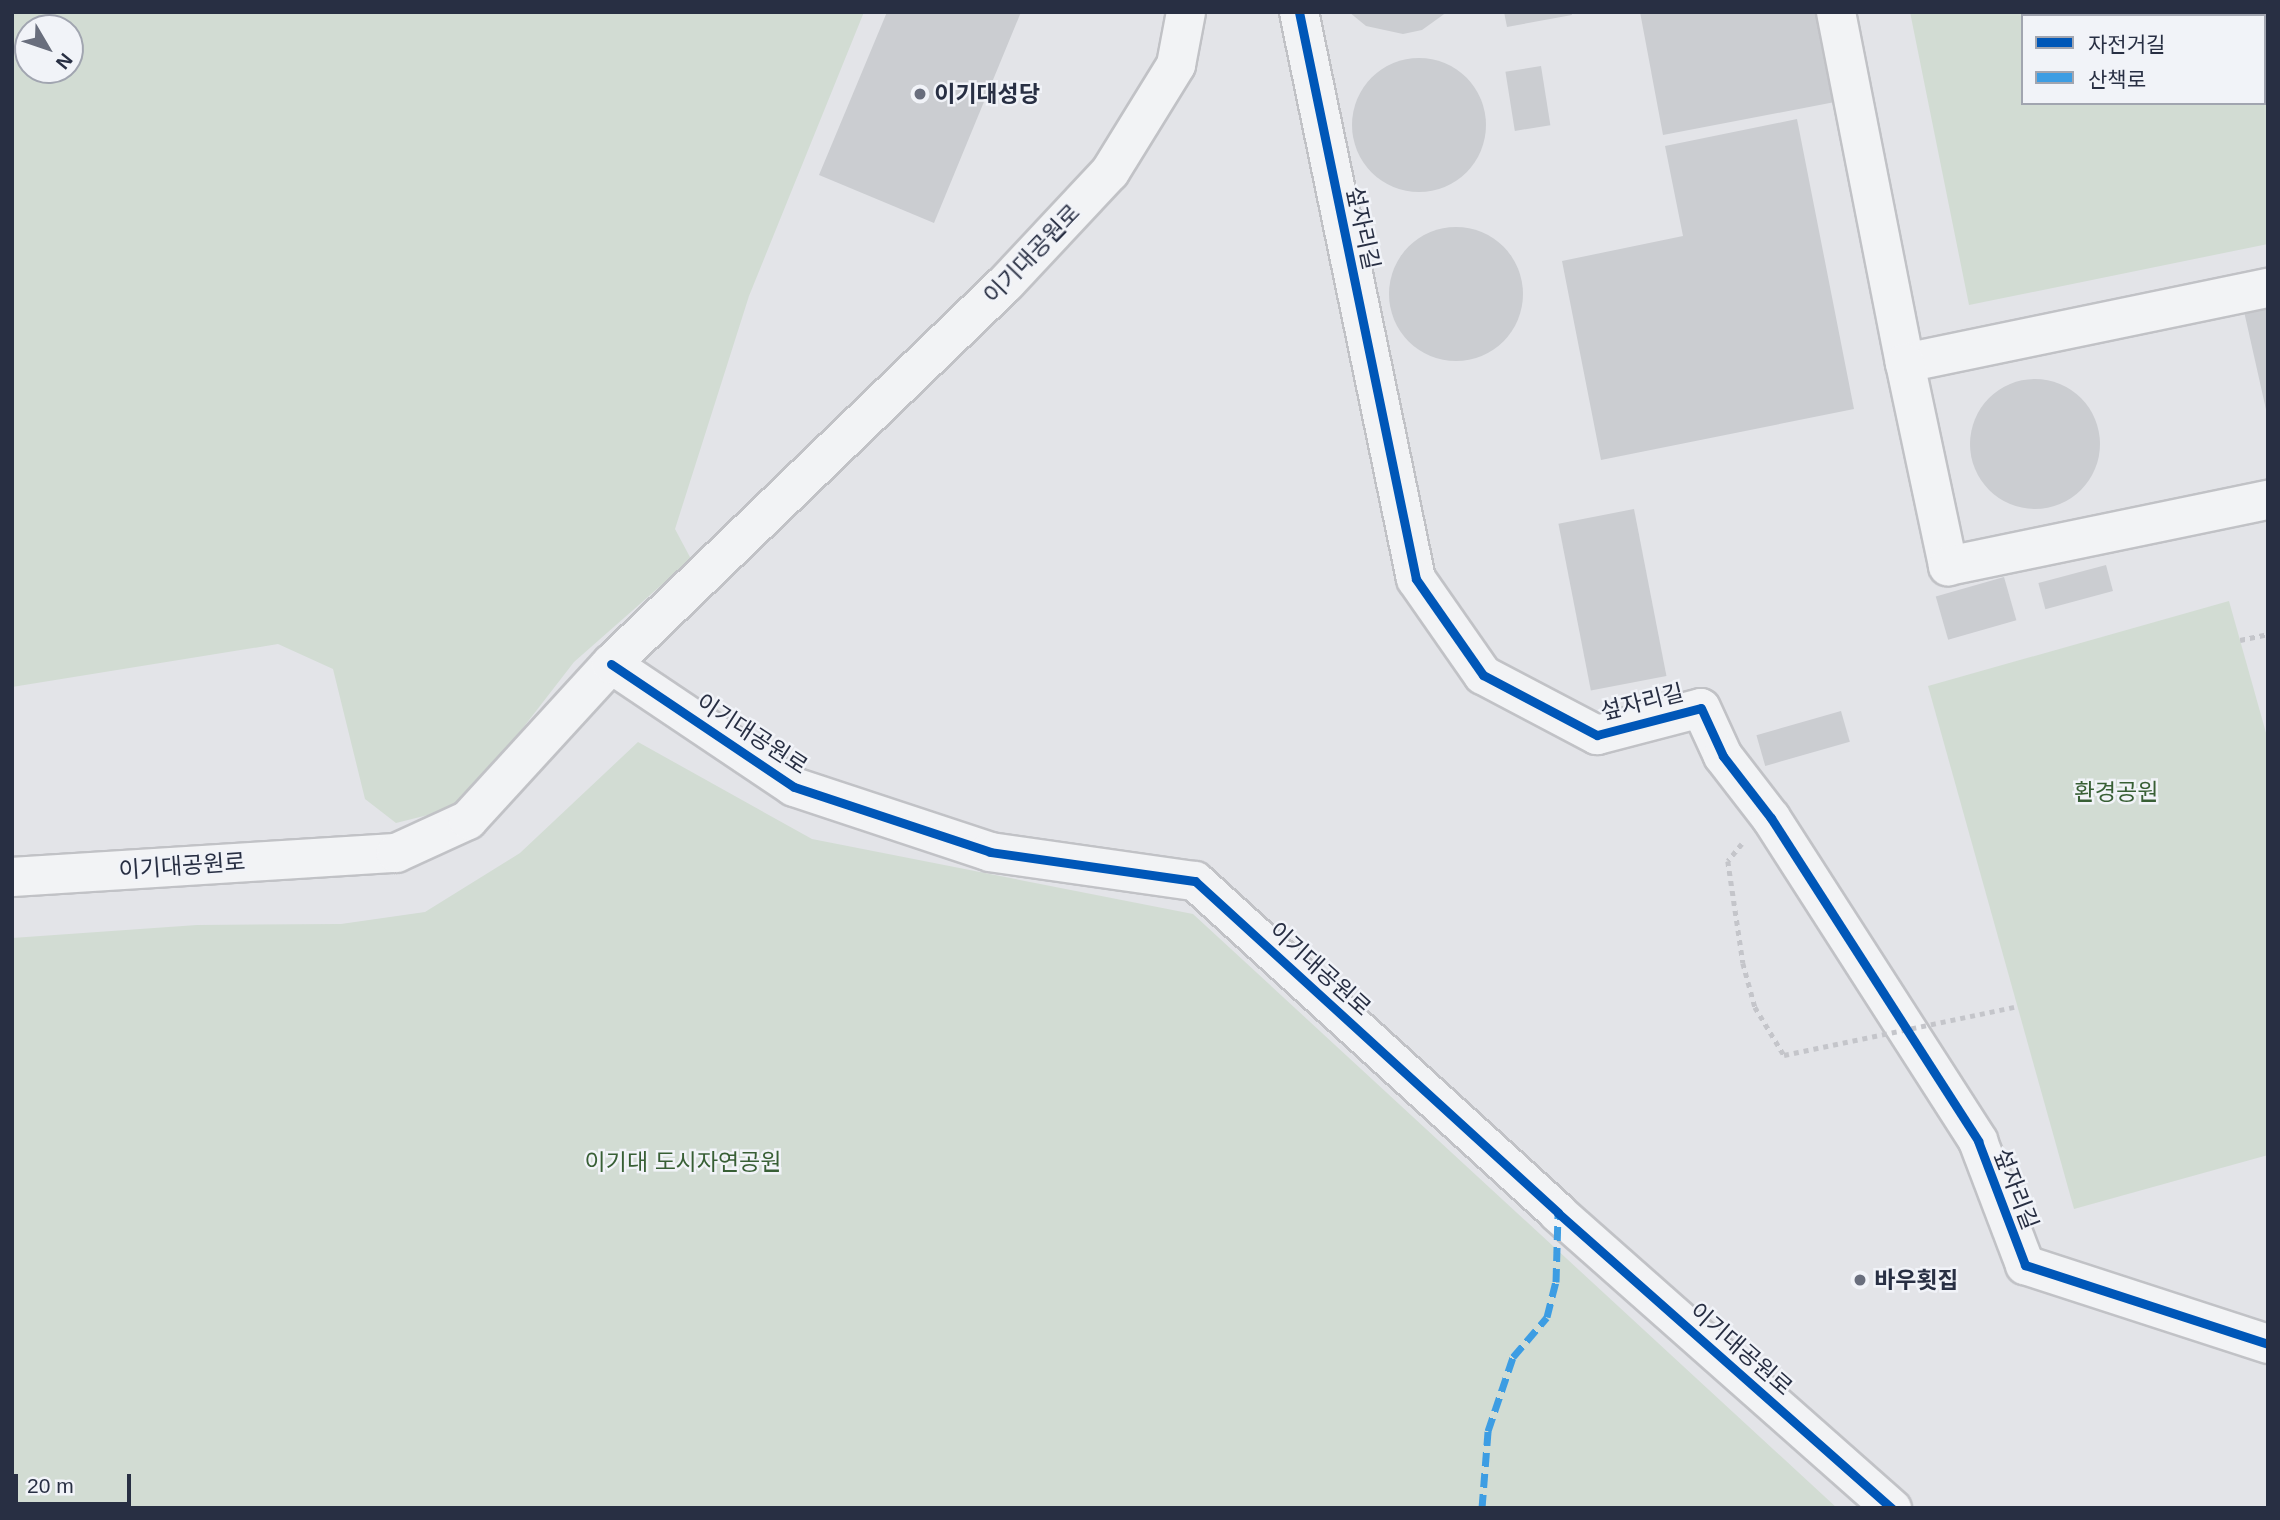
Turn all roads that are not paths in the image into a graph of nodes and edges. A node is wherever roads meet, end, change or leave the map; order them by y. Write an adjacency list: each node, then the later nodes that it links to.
1 (1186, 12): 7 (street, 이기대공원로)
2 (1299, 12): 9 (street, 섶자리길)
3 (1836, 12): 5 (street)
4 (2268, 288): 5 (street)
5 (1905, 363): 6 (street)
6 (2268, 500)
7 (611, 664): 8 (street, 이기대공원로); 10 (street, 이기대공원로)
8 (12, 877)
9 (2268, 1344)
10 (1892, 1508)

